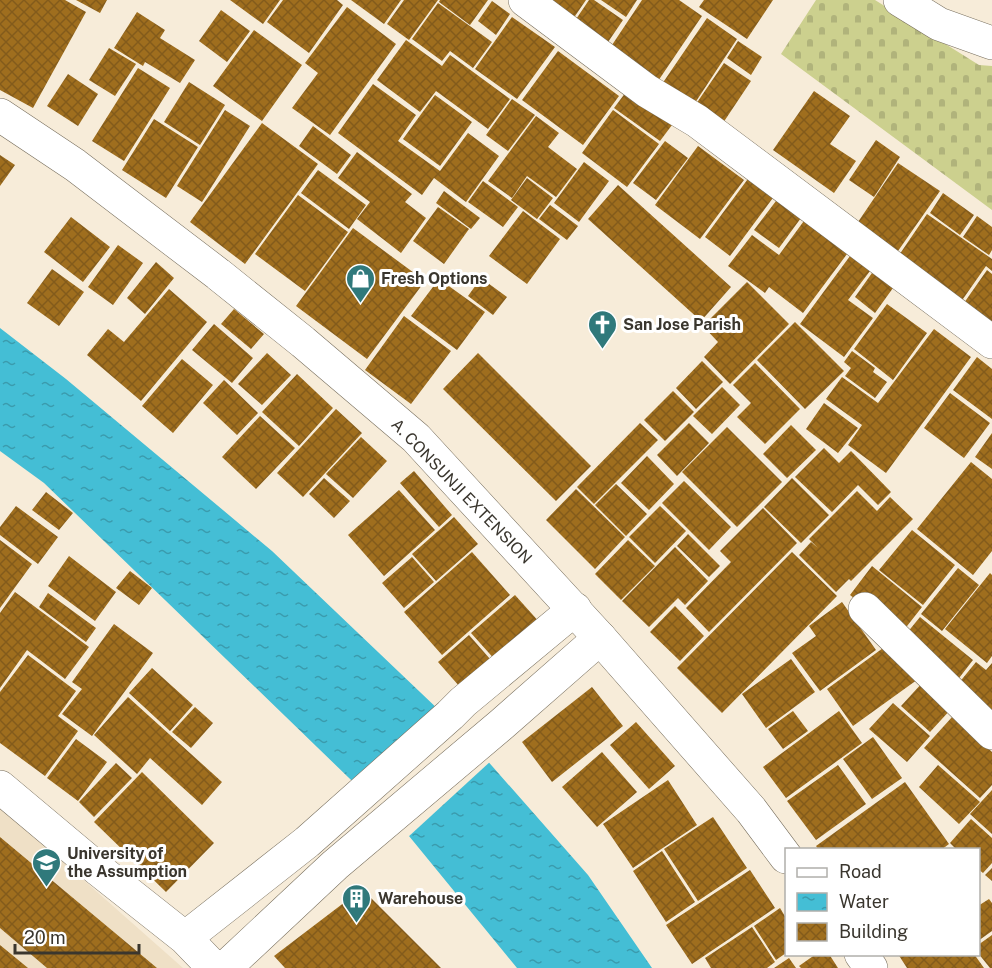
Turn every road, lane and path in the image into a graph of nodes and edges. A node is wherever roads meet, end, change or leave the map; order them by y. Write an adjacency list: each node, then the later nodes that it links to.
1 (525, 0): 5 (street)
2 (900, 0): 3 (street)
3 (992, 43)
4 (0, 115): 6 (street, A. CONSUNJI EXTENSION)
5 (992, 342)
6 (575, 609): 8 (street, A. CONSUNJI EXTENSION); 12 (street)
7 (864, 609): 9 (street)
8 (600, 638): 11 (street, A. CONSUNJI EXTENSION); 14 (street)
9 (992, 733)
10 (0, 787): 12 (street)
11 (785, 856)
12 (185, 938): 13 (street)
13 (214, 968)
14 (225, 968)

